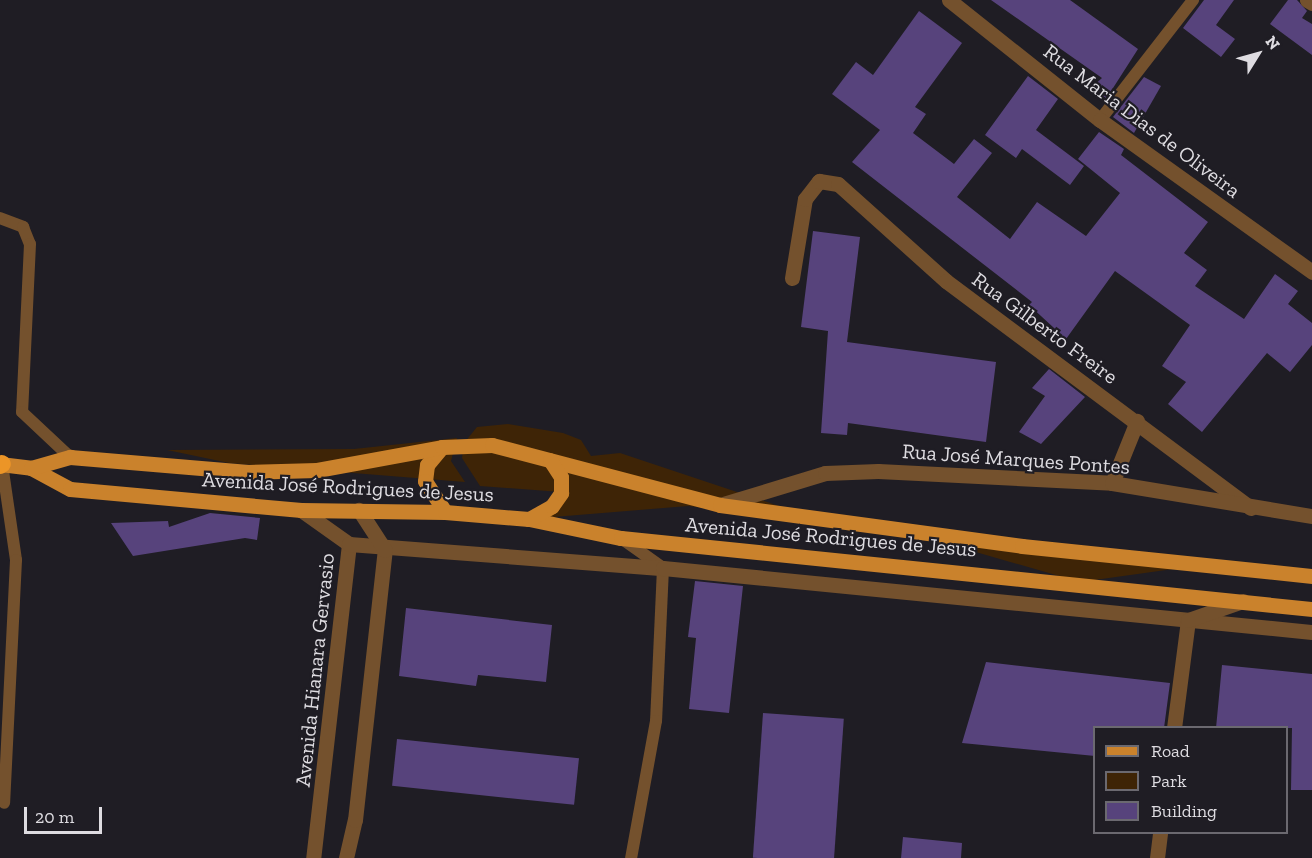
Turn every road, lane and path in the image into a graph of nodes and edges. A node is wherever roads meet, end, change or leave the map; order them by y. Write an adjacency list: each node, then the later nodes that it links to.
1 (949, 0): 5 (street, Rua Maria Dias de Oliveira)
2 (1193, 0): 5 (lane)
3 (1307, 0): 4 (street)
4 (1312, 3)
5 (1100, 120): 7 (street, Rua Maria Dias de Oliveira)
6 (0, 218): 11 (lane)
7 (1312, 272)
8 (792, 278): 9 (street, Rua Gilberto Freire)
9 (1137, 421): 15 (street); 17 (street, Rua Gilberto Freire)
10 (442, 447): 11 (main road, Avenida José Rodrigues de Jesus); 12 (main road, Avenida José Rodrigues de Jesus); 20 (main road)
11 (70, 456): 14 (main road, Avenida José Rodrigues de Jesus)
12 (550, 460): 16 (main road, Avenida José Rodrigues de Jesus); 22 (main road)
13 (1, 464): 14 (main road); 33 (lane)
14 (31, 468): 18 (main road, Avenida José Rodrigues de Jesus)
15 (1112, 483): 16 (street, Rua José Marques Pontes); 17 (street, Rua José Marques Pontes)
16 (720, 506): 27 (main road, Avenida José Rodrigues de Jesus)
17 (1251, 508): 21 (street, Rua José Marques Pontes)
18 (301, 510): 19 (main road, Avenida José Rodrigues de Jesus); 24 (street, Avenida Hianara Gervasio)
19 (359, 510): 20 (main road, Avenida José Rodrigues de Jesus); 25 (street)
20 (445, 512): 22 (main road, Avenida José Rodrigues de Jesus)
21 (1312, 516)
22 (529, 519): 23 (main road, Avenida José Rodrigues de Jesus)
23 (621, 538): 26 (lane); 28 (main road, Avenida José Rodrigues de Jesus)
24 (349, 544): 25 (street); 35 (street, Avenida Hianara Gervasio)
25 (385, 550): 26 (street); 36 (street)
26 (663, 568): 30 (street); 37 (lane)
27 (1312, 576)
28 (1243, 601): 29 (main road, Avenida José Rodrigues de Jesus); 30 (street)
29 (1312, 609)
30 (1188, 620): 31 (street); 32 (street)
31 (1312, 632)
32 (1174, 726)
33 (4, 803)
34 (1160, 834): 38 (street)
35 (313, 858)
36 (346, 858)
37 (631, 858)
38 (1157, 858)

